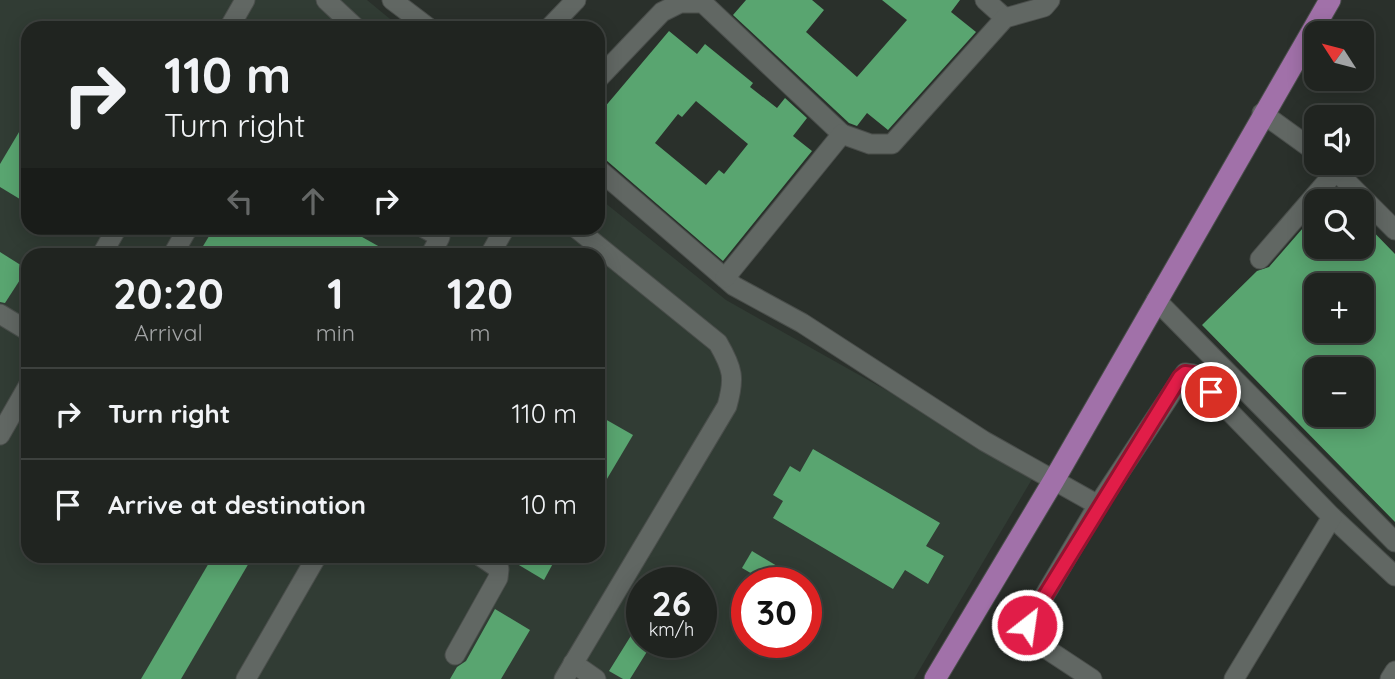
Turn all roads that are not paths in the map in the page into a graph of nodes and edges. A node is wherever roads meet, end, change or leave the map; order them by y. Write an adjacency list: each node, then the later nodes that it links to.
1 (245, 0): 10 (street)
2 (326, 0): 11 (street)
3 (393, 0): 12 (street)
4 (576, 0): 13 (street)
5 (985, 0): 9 (street)
6 (1050, 0): 9 (street)
7 (1330, 0): 15 (main road)
8 (705, 2): 14 (street); 16 (street)
9 (1005, 18): 16 (street)
10 (233, 21)
11 (348, 21)
12 (420, 21)
13 (556, 21)
14 (605, 72)
15 (1262, 113): 17 (street); 27 (main road)
16 (842, 134): 26 (street)
17 (1304, 143)
18 (605, 175): 26 (street)
19 (1325, 175): 25 (street)
20 (1339, 175): 21 (street)
21 (1395, 230)
22 (585, 235): 23 (street)
23 (601, 248)
24 (605, 251): 40 (street)
25 (1260, 259)
26 (725, 278): 32 (street)
27 (1156, 300): 32 (main road); 35 (street)
28 (0, 314): 29 (street)
29 (21, 327)
30 (21, 410): 31 (street)
31 (0, 435)
32 (1054, 480): 33 (street); 44 (main road)
33 (1098, 505): 34 (street); 45 (street)
34 (1332, 517): 38 (street); 46 (street)
35 (1395, 542)
36 (313, 563): 42 (street)
37 (490, 563): 39 (street)
38 (1395, 576)
39 (455, 655)
40 (568, 671): 43 (street)
41 (1395, 671): 47 (street)
42 (246, 679)
43 (596, 679)
44 (935, 679)
45 (1092, 679)
46 (1234, 679)
47 (1390, 679)

